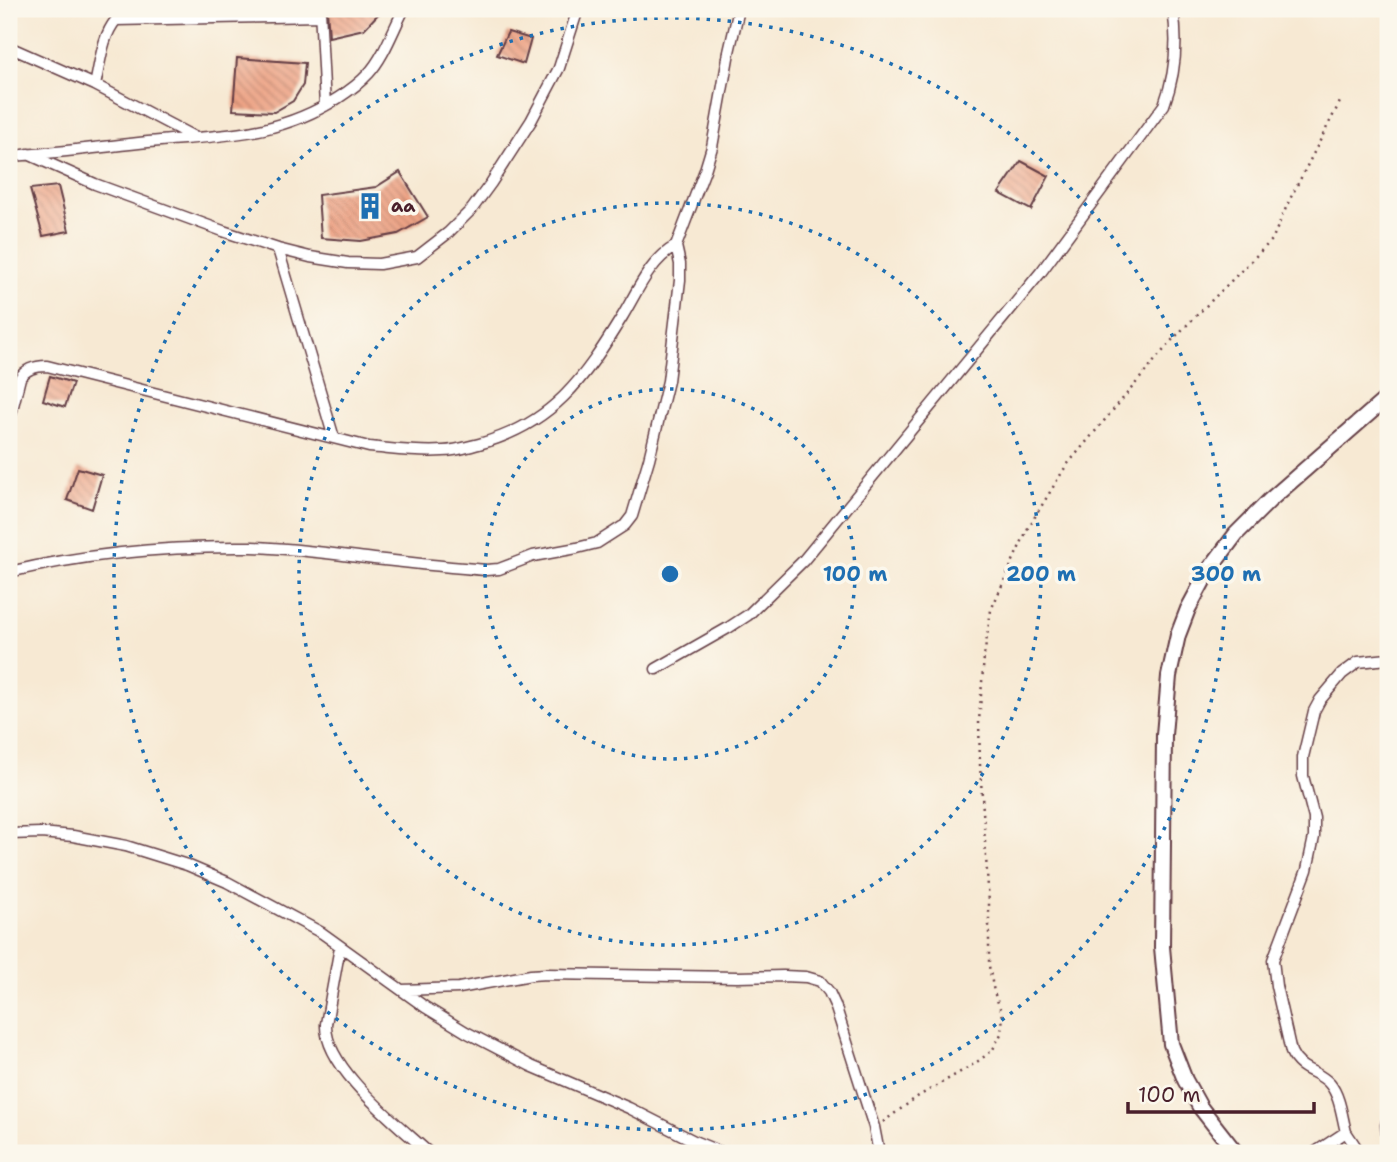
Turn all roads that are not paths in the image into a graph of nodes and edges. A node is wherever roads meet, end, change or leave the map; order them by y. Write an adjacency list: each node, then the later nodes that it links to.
1 (404, 9): 8 (street)
2 (578, 9): 13 (street)
3 (739, 9): 12 (street)
4 (1174, 9): 19 (street)
5 (320, 12): 7 (street); 8 (street)
6 (9, 47): 7 (street)
7 (95, 85): 9 (street)
8 (325, 106): 9 (street)
9 (195, 137): 10 (street)
10 (28, 154): 11 (street); 13 (street)
11 (9, 156)
12 (676, 246): 16 (street); 17 (street)
13 (278, 249): 16 (street)
14 (1388, 397): 29 (main road)
15 (9, 422): 16 (street)
16 (334, 438)
17 (9, 572)
18 (1388, 659): 24 (street)
19 (656, 668)
20 (9, 834): 21 (street)
21 (341, 947): 22 (street); 26 (street)
22 (402, 990): 27 (street); 28 (street)
23 (1388, 1118): 25 (street)
24 (1346, 1132): 30 (street); 31 (street)
25 (1388, 1152)
26 (429, 1153)
27 (723, 1153)
28 (879, 1153)
29 (1236, 1153)
30 (1314, 1153)
31 (1360, 1153)

